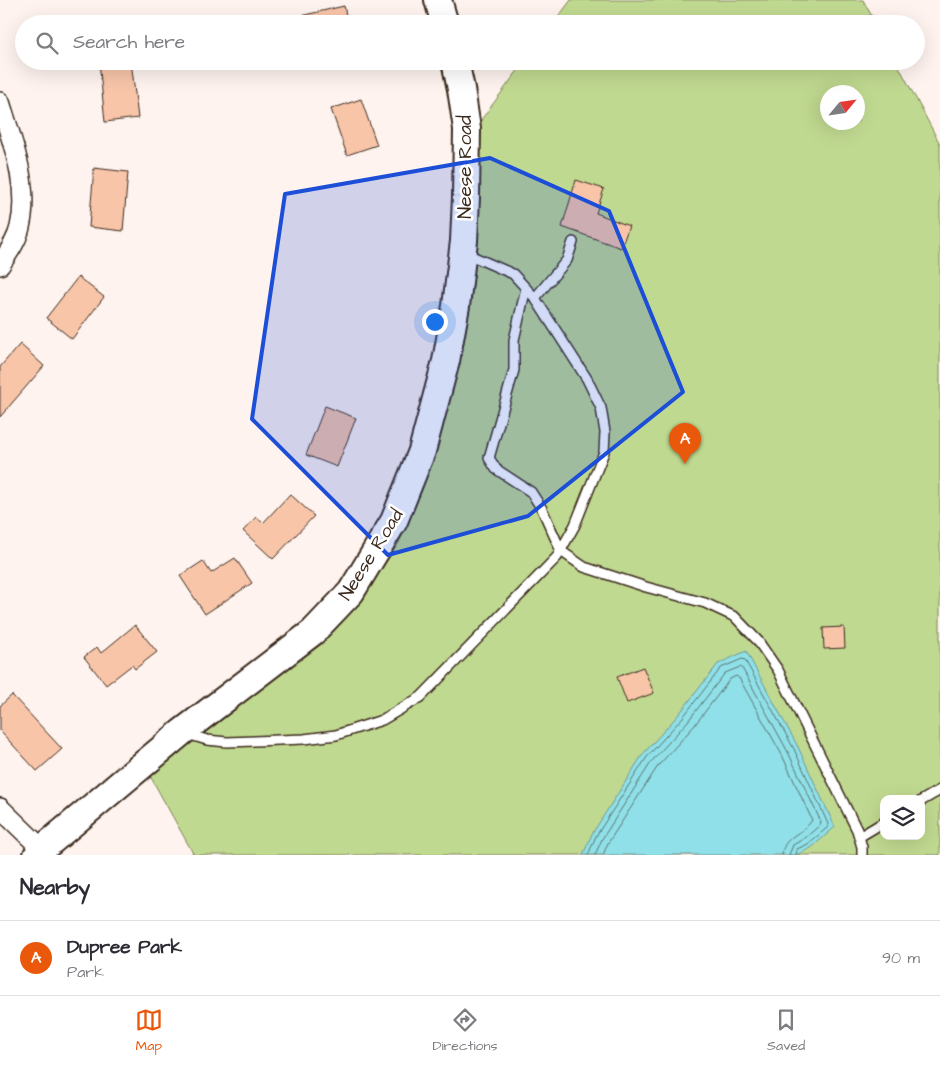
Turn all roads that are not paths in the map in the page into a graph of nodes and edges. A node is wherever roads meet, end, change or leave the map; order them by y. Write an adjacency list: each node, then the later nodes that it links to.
1 (438, 0): 2 (street)
2 (442, 15)
3 (457, 70): 6 (street, Neese Road)
4 (0, 102): 7 (street)
5 (573, 242): 9 (lane)
6 (462, 252): 8 (lane); 11 (street, Neese Road)
7 (0, 264)
8 (526, 288): 9 (lane); 10 (lane)
9 (535, 298): 10 (lane)
10 (561, 551): 11 (lane); 16 (lane)
11 (182, 732): 17 (street, Neese Road)
12 (940, 790): 13 (lane)
13 (925, 799)
14 (0, 808): 17 (street)
15 (880, 824): 16 (lane)
16 (859, 837): 18 (lane)
17 (39, 852)
18 (862, 855)

